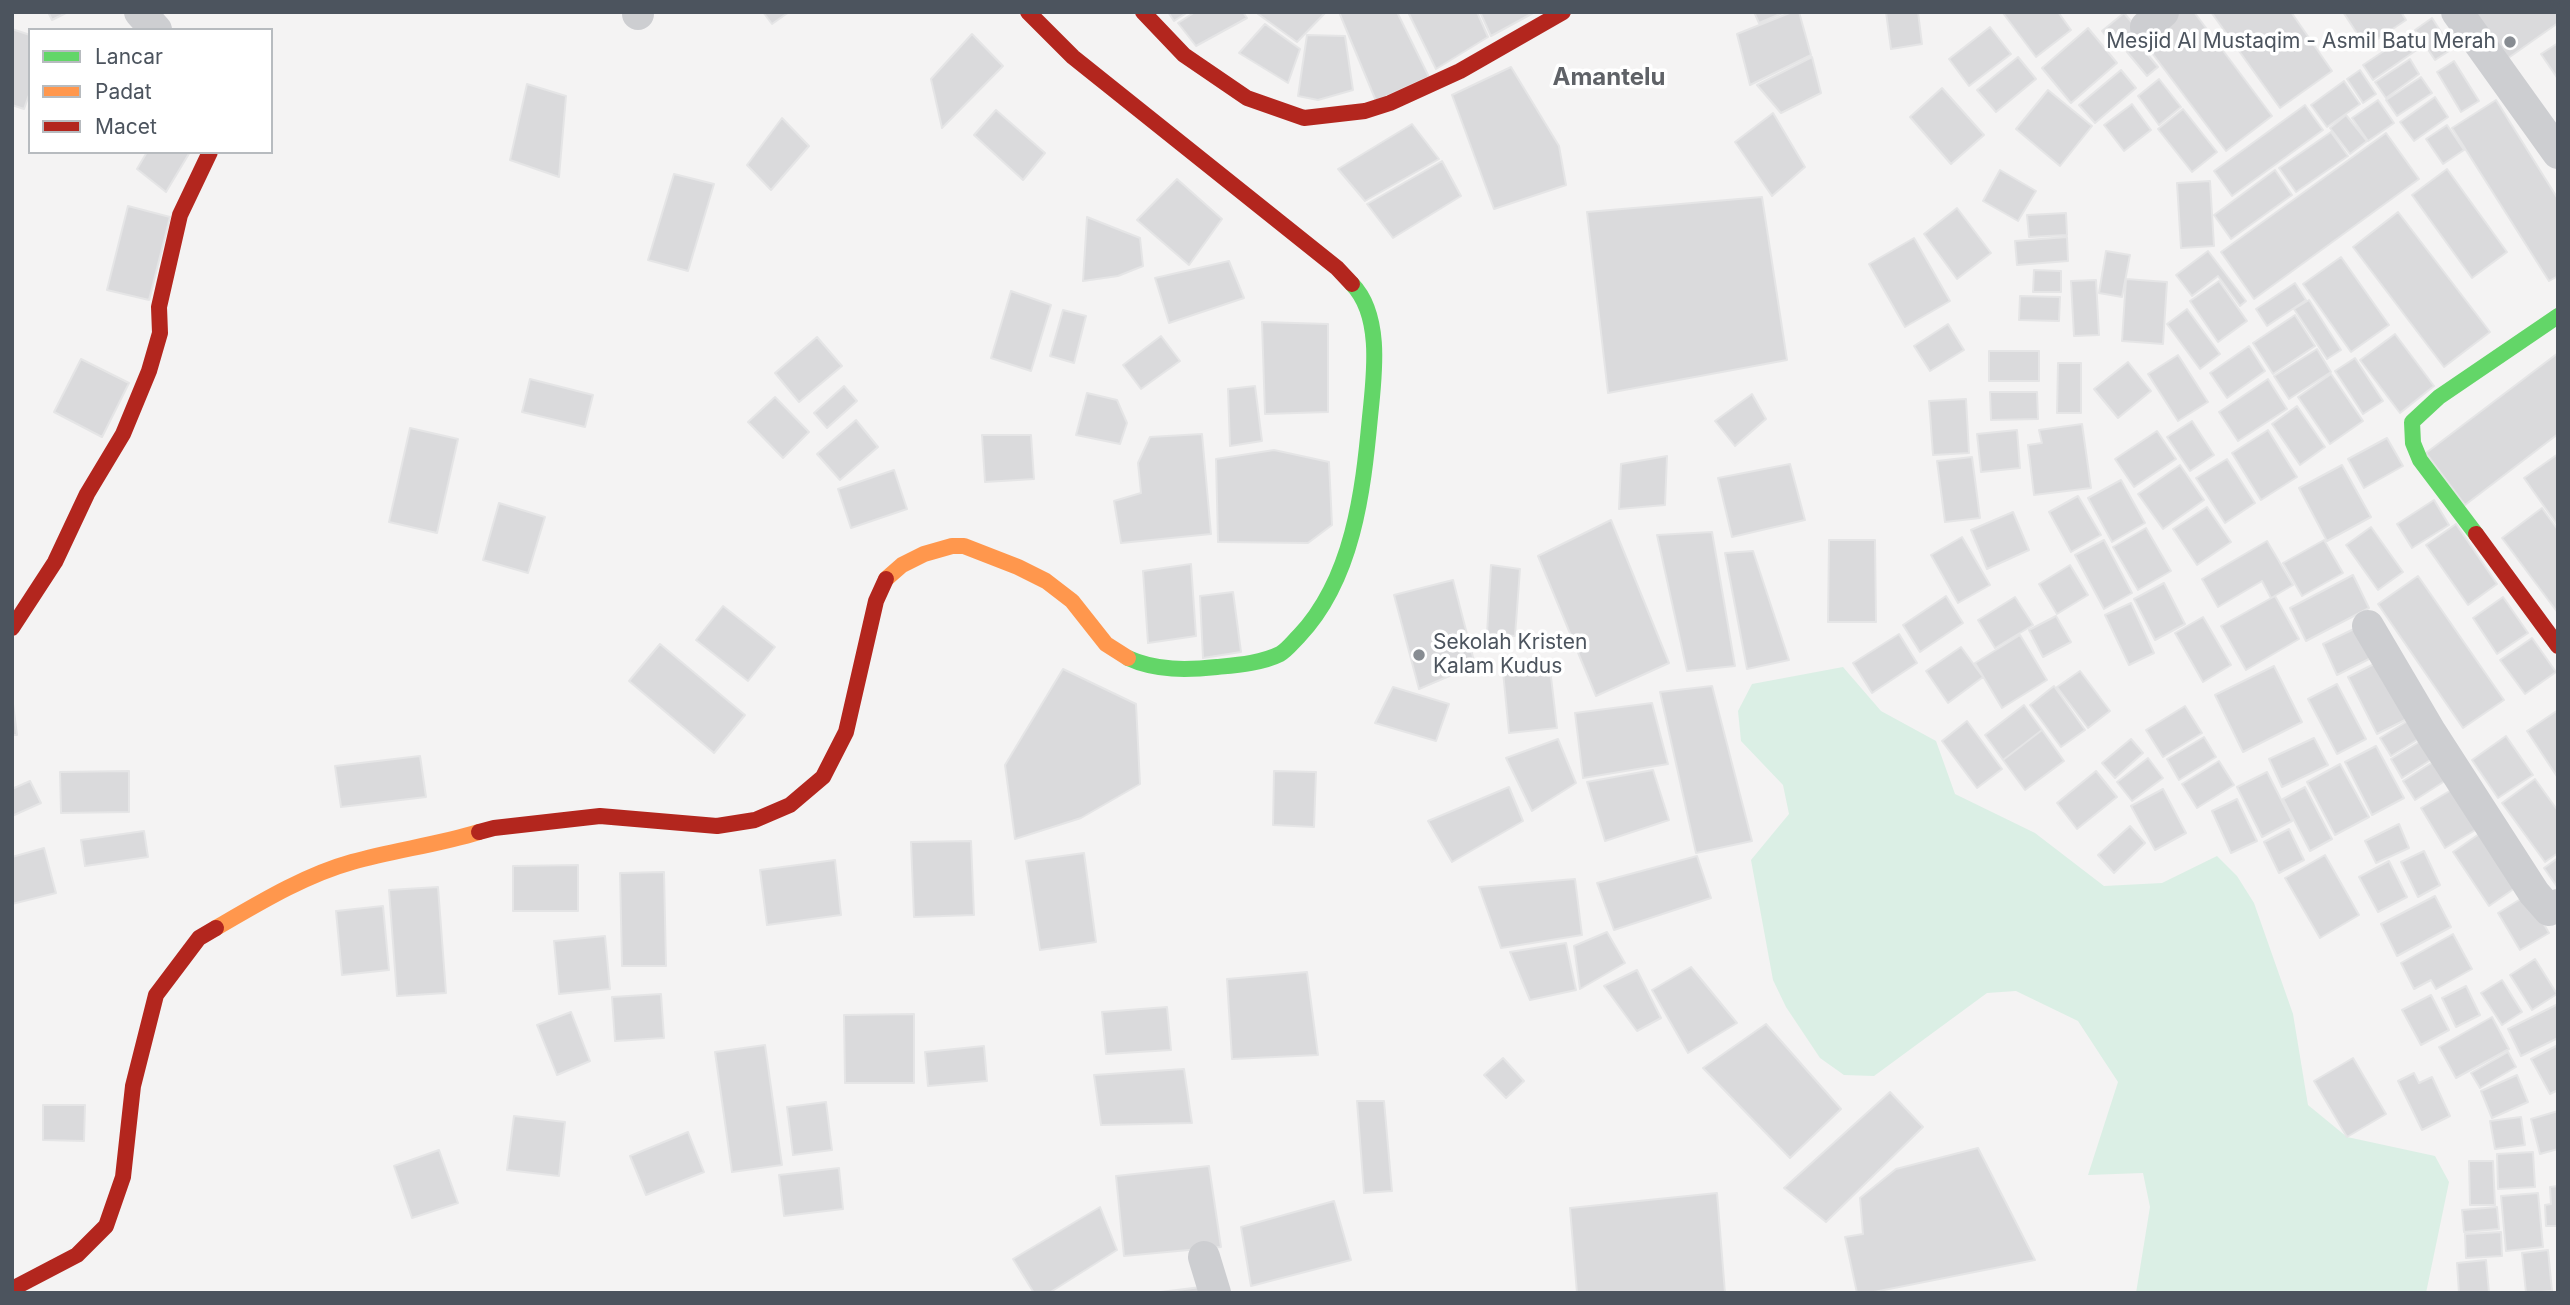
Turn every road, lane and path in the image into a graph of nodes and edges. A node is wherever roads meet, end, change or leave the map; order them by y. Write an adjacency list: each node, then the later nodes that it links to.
1 (140, 12): 6 (street)
2 (1028, 12): 15 (street)
3 (1143, 12): 4 (street)
4 (1563, 12)
5 (2457, 12): 7 (street)
6 (154, 28)
7 (2558, 153)
8 (209, 154): 11 (street)
9 (2558, 316): 12 (street)
10 (2368, 626): 13 (street)
11 (12, 628)
12 (2558, 646)
13 (2558, 905)
14 (1204, 1257): 16 (street)
15 (12, 1289)
16 (1215, 1293)

